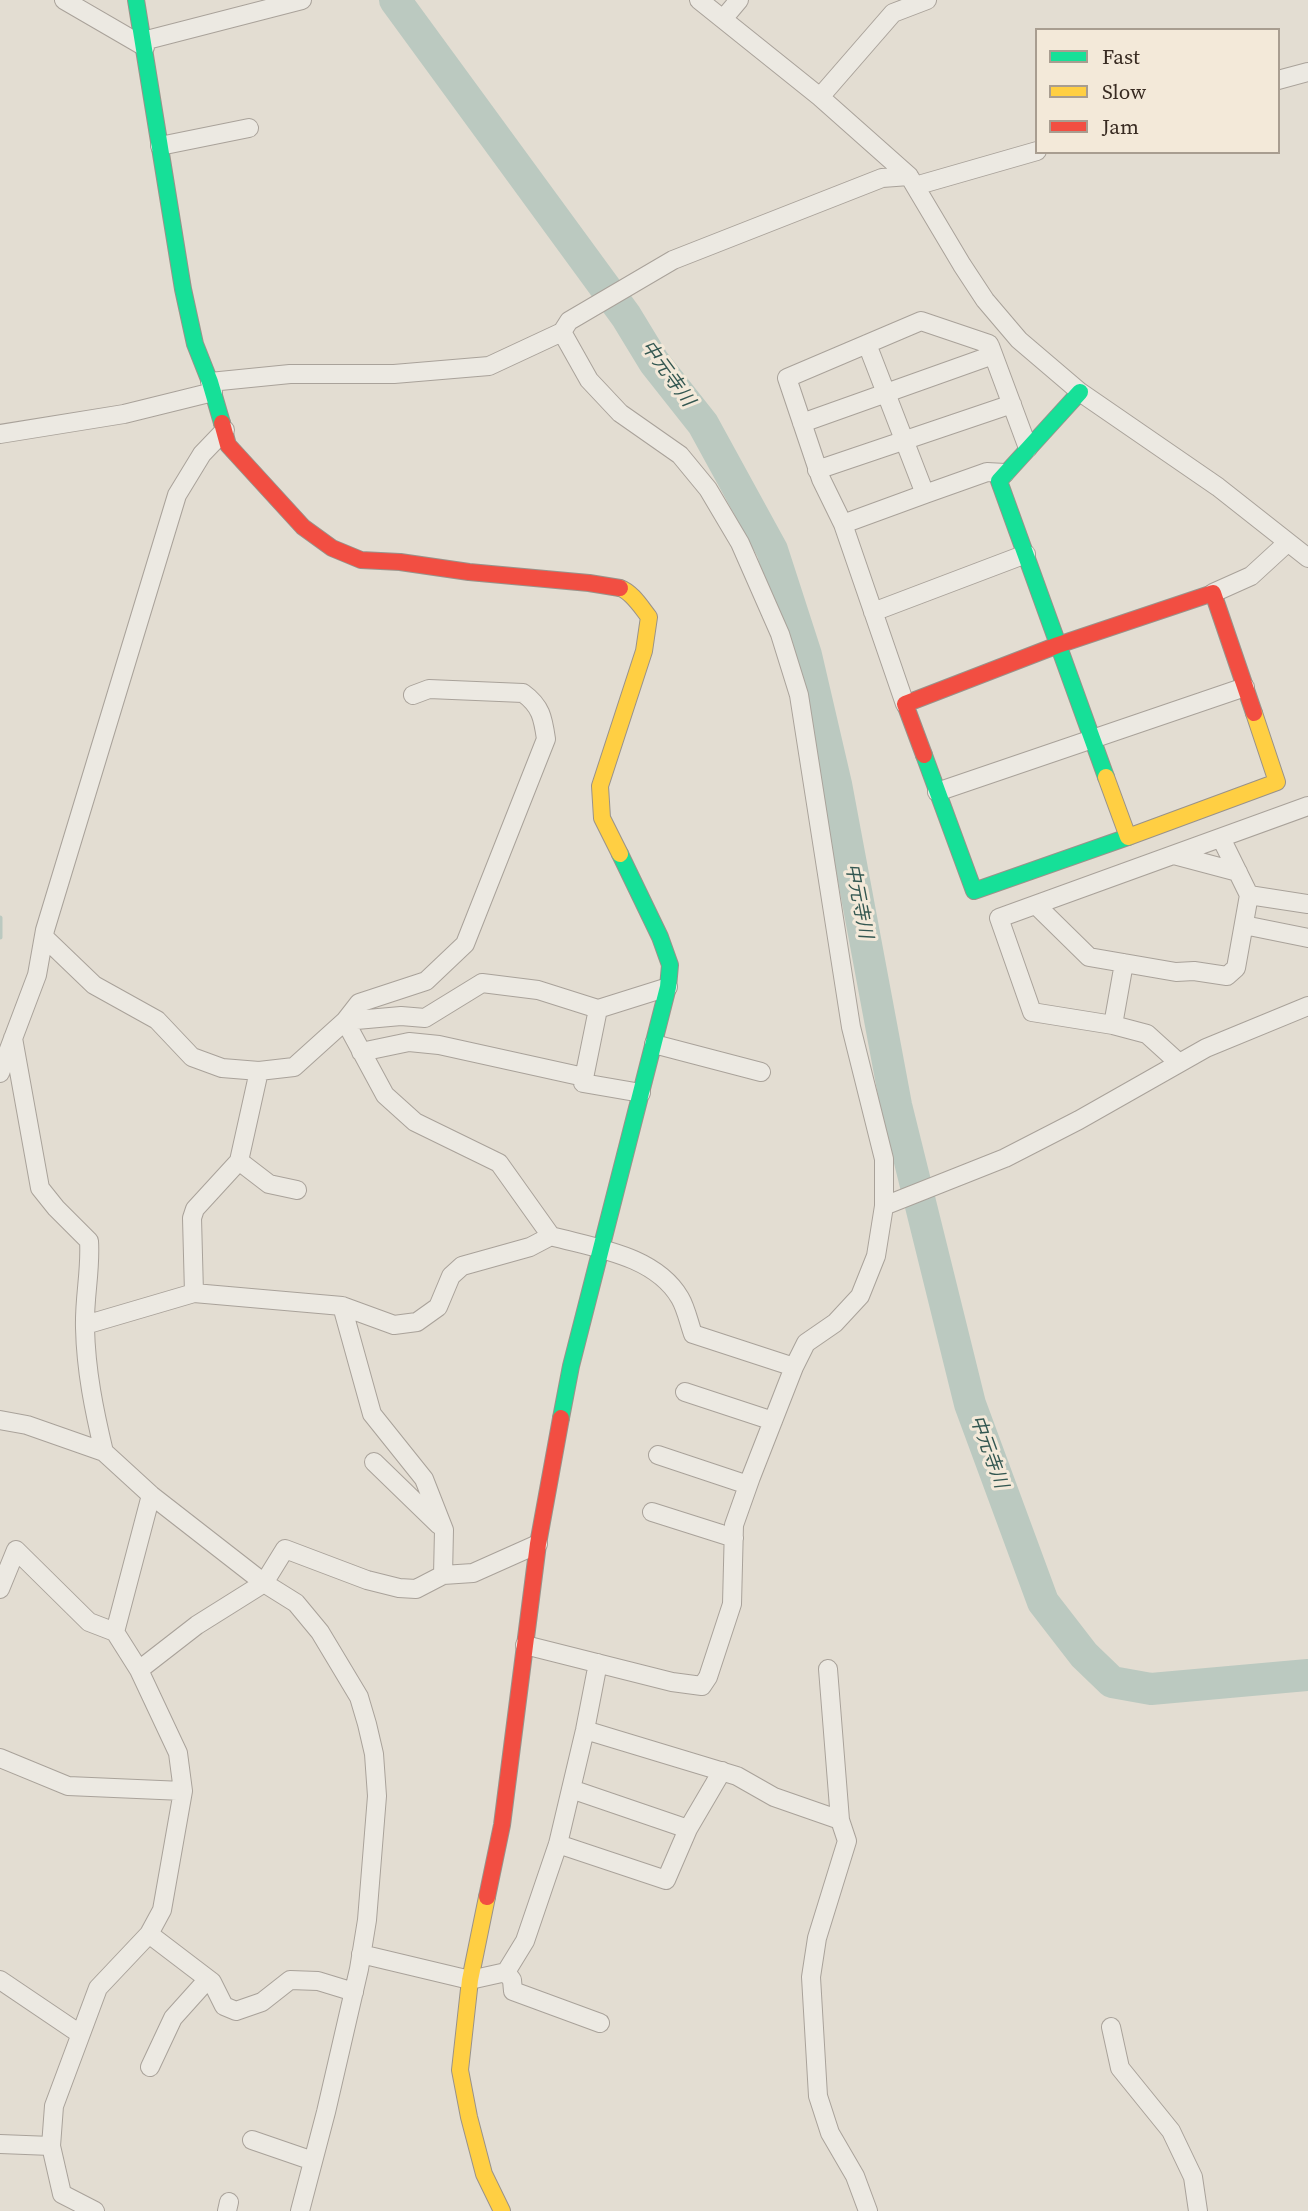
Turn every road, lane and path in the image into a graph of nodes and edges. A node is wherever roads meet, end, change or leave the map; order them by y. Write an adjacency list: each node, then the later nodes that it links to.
1 (64, 0): 9 (street)
2 (136, 0): 9 (street)
3 (302, 0): 9 (street)
4 (699, 0): 8 (street)
5 (739, 0): 8 (street)
6 (927, 0): 7 (street)
7 (891, 6): 12 (street)
8 (723, 19): 12 (street)
9 (144, 44): 14 (street)
10 (1308, 72): 11 (street)
11 (1280, 79)
12 (820, 97): 16 (street)
13 (249, 128): 14 (street)
14 (160, 146): 21 (street)
15 (1035, 151): 16 (street)
16 (912, 181): 17 (street); 18 (street)
17 (1003, 322): 20 (street); 22 (street)
18 (566, 326): 21 (street); 75 (street)
19 (867, 344): 20 (street); 23 (street); 25 (street)
20 (991, 349): 23 (street); 24 (street)
21 (211, 387): 26 (street); 27 (street)
22 (1080, 392): 29 (street); 34 (street)
23 (886, 393): 25 (street); 28 (street)
24 (1012, 404): 28 (street); 29 (street)
25 (802, 423): 30 (street)
26 (225, 430): 56 (street); 59 (street)
27 (0, 434)
28 (904, 441): 30 (street); 32 (street)
29 (1028, 448): 31 (street)
30 (817, 470): 33 (street)
31 (1005, 473): 32 (street); 35 (street)
32 (925, 494): 33 (street)
33 (843, 524): 38 (street)
34 (1287, 543): 36 (street); 37 (street)
35 (1026, 554): 38 (street); 39 (street)
36 (1308, 558)
37 (1213, 593): 39 (street); 40 (street)
38 (873, 612): 42 (street)
39 (1058, 645): 42 (street); 43 (street)
40 (1245, 687): 43 (street); 45 (street)
41 (413, 695): 62 (street)
42 (905, 705): 44 (street)
43 (1093, 739): 44 (street); 47 (street)
44 (937, 792): 51 (street)
45 (1213, 806): 47 (street); 48 (street)
46 (1308, 806): 48 (street)
47 (1128, 837): 51 (street)
48 (1224, 837): 49 (street); 50 (street)
49 (1174, 855): 50 (street); 54 (street)
50 (1238, 872): 52 (street)
51 (1016, 877): 54 (street)
52 (1249, 894): 53 (street); 55 (street)
53 (1308, 904)
54 (1032, 906): 58 (street); 63 (street)
55 (1244, 925): 57 (street); 58 (street)
56 (44, 937): 64 (street); 68 (street)
57 (1308, 938)
58 (1124, 963): 63 (street)
59 (668, 986): 61 (street); 65 (street)
60 (1308, 1006): 67 (street)
61 (598, 1009): 62 (street); 71 (street)
62 (345, 1021): 66 (street); 68 (street)
63 (1113, 1025): 67 (street)
64 (13, 1038): 70 (street); 80 (street)
65 (654, 1044): 69 (street); 72 (street)
66 (361, 1052): 71 (street); 76 (street)
67 (1179, 1063): 75 (street)
68 (259, 1071): 73 (street)
69 (761, 1072)
70 (0, 1073)
71 (584, 1077): 72 (street)
72 (641, 1093): 77 (street)
73 (239, 1161): 74 (street); 78 (street)
74 (298, 1190)
75 (892, 1204): 81 (street)
76 (551, 1236): 77 (street); 79 (street)
77 (602, 1250): 81 (street); 93 (street)
78 (194, 1293): 79 (street); 80 (street)
79 (342, 1306): 91 (street)
80 (85, 1325): 85 (street)
81 (794, 1367): 84 (street)
82 (685, 1392): 84 (street)
83 (0, 1420): 85 (street)
84 (773, 1421): 88 (street)
85 (103, 1452): 89 (street)
86 (658, 1455): 88 (street)
87 (374, 1462): 91 (street)
88 (748, 1485): 92 (street)
89 (151, 1495): 95 (street); 97 (street)
90 (652, 1512): 92 (street)
91 (444, 1530): 94 (street)
92 (734, 1538): 99 (street)
93 (538, 1544): 94 (street); 98 (street)
94 (443, 1575): 95 (street)
95 (264, 1583): 101 (street); 111 (street)
96 (0, 1589): 97 (street)
97 (115, 1632): 101 (street)
98 (526, 1645): 99 (street); 115 (street)
99 (598, 1663): 102 (street)
100 (828, 1669): 107 (street)
101 (139, 1670): 106 (street)
102 (584, 1730): 104 (street); 105 (street)
103 (0, 1758): 106 (street)
104 (722, 1771): 107 (street); 108 (street)
105 (570, 1789): 108 (street); 109 (street)
106 (183, 1791): 110 (street)
107 (840, 1819): 129 (street)
108 (688, 1829): 109 (street)
109 (558, 1844): 112 (street)
110 (149, 1934): 113 (street); 119 (street)
111 (361, 1954): 115 (street); 116 (street)
112 (506, 1972): 115 (street); 117 (street)
113 (208, 1979): 116 (street); 120 (street)
114 (0, 1980): 119 (street)
115 (470, 1980): 128 (street)
116 (354, 1992): 124 (street)
117 (600, 2023)
118 (1111, 2027): 130 (street)
119 (80, 2034): 123 (street)
120 (150, 2067)
121 (252, 2140): 124 (street)
122 (0, 2144): 123 (street)
123 (51, 2146): 125 (street)
124 (313, 2161): 127 (street)
125 (60, 2202): 126 (street)
126 (95, 2211)
127 (300, 2211)
128 (502, 2211)
129 (868, 2211)
130 (1198, 2211)

